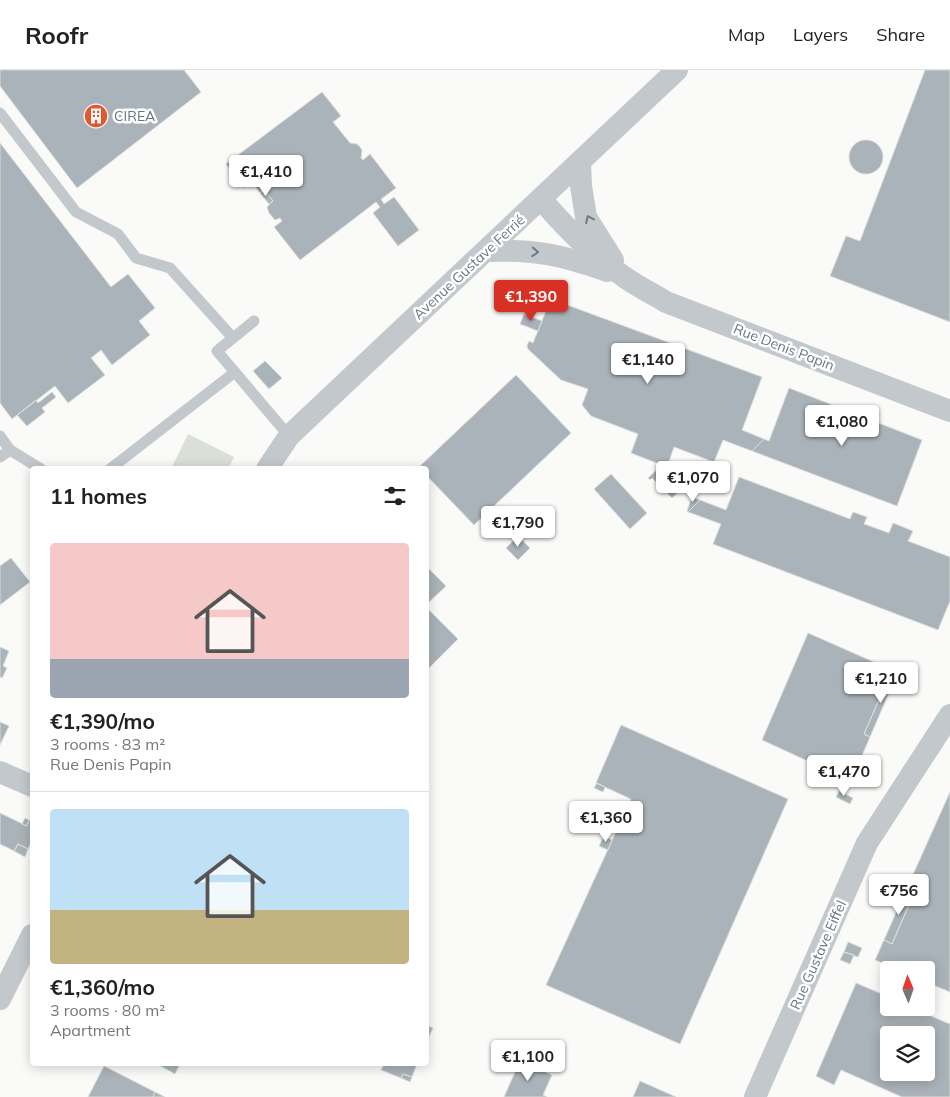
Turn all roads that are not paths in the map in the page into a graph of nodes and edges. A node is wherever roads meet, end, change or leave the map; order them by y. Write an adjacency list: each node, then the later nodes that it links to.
1 (677, 70): 3 (street, Avenue Gustave Ferrié)
2 (0, 113): 8 (lane)
3 (580, 162): 4 (street, Avenue Gustave Ferrié); 6 (street, Rue Denis Papin, one-way to 3)
4 (541, 199): 5 (street, Avenue Gustave Ferrié); 6 (street, Rue Denis Papin)
5 (486, 251): 6 (street, Rue Denis Papin, one-way to 6); 12 (street, Avenue Gustave Ferrié)
6 (622, 276): 10 (street, Rue Denis Papin)
7 (254, 321): 8 (lane)
8 (233, 338): 9 (lane)
9 (235, 372): 12 (lane); 16 (lane)
10 (950, 410)
11 (0, 436): 13 (lane)
12 (289, 436): 17 (street, Avenue Gustave Ferrié)
13 (10, 450): 14 (lane); 15 (lane)
14 (0, 457)
15 (36, 466)
16 (114, 466)
17 (269, 466)
18 (950, 715): 23 (street, Rue Gustave Eiffel)
19 (0, 772): 20 (street)
20 (30, 785)
21 (30, 939): 22 (street)
22 (0, 1000)
23 (755, 1097)

